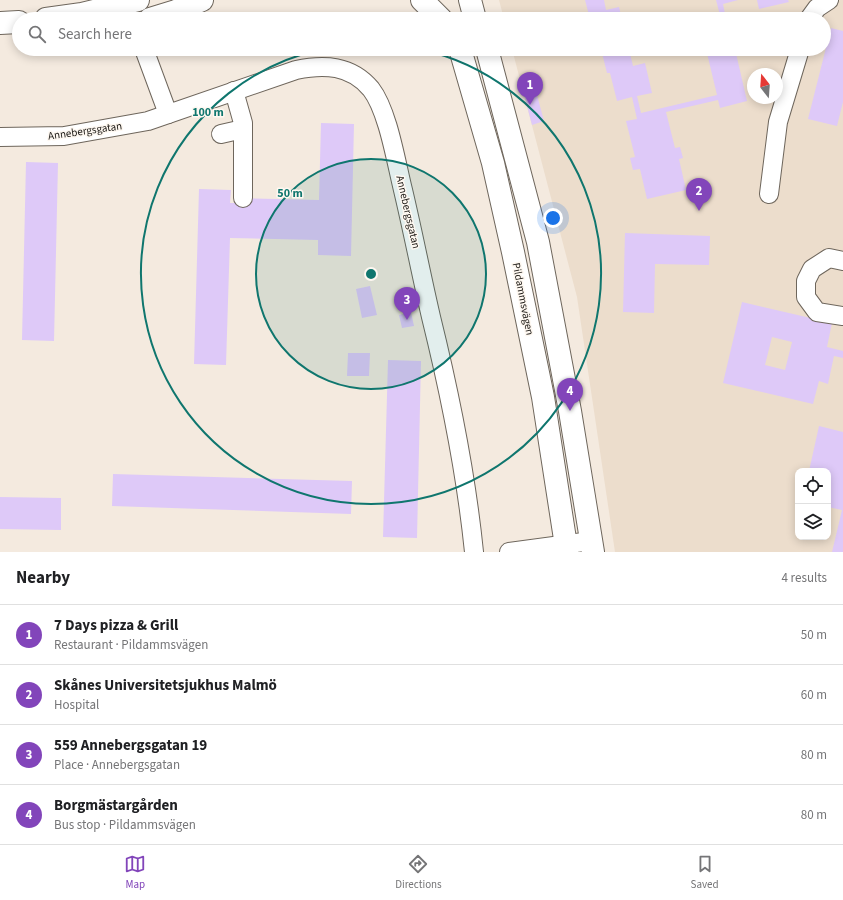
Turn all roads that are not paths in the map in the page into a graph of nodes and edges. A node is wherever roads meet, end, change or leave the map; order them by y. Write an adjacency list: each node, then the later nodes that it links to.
1 (138, 0): 6 (main road)
2 (202, 0): 7 (main road)
3 (422, 0): 8 (main road)
4 (470, 0): 9 (main road)
5 (829, 0): 10 (street)
6 (90, 12)
7 (173, 12)
8 (434, 12)
9 (473, 12)
10 (814, 12)
11 (12, 22): 12 (main road)
12 (0, 23)
13 (0, 36): 14 (main road)
14 (12, 37)
15 (147, 56): 20 (street)
16 (462, 56): 30 (main road, Pildammsvägen)
17 (489, 56): 29 (main road)
18 (798, 56): 25 (street)
19 (234, 92): 20 (street, Annebergsgatan); 22 (street); 31 (street, Annebergsgatan)
20 (168, 114): 23 (street, Annebergsgatan)
21 (221, 134): 22 (street)
22 (243, 136): 24 (street); 26 (street)
23 (0, 137)
24 (232, 183)
25 (769, 194)
26 (243, 198)
27 (843, 261): 28 (street)
28 (843, 316)
29 (592, 546): 30 (street)
30 (567, 549): 32 (street)
31 (474, 552)
32 (509, 552)

